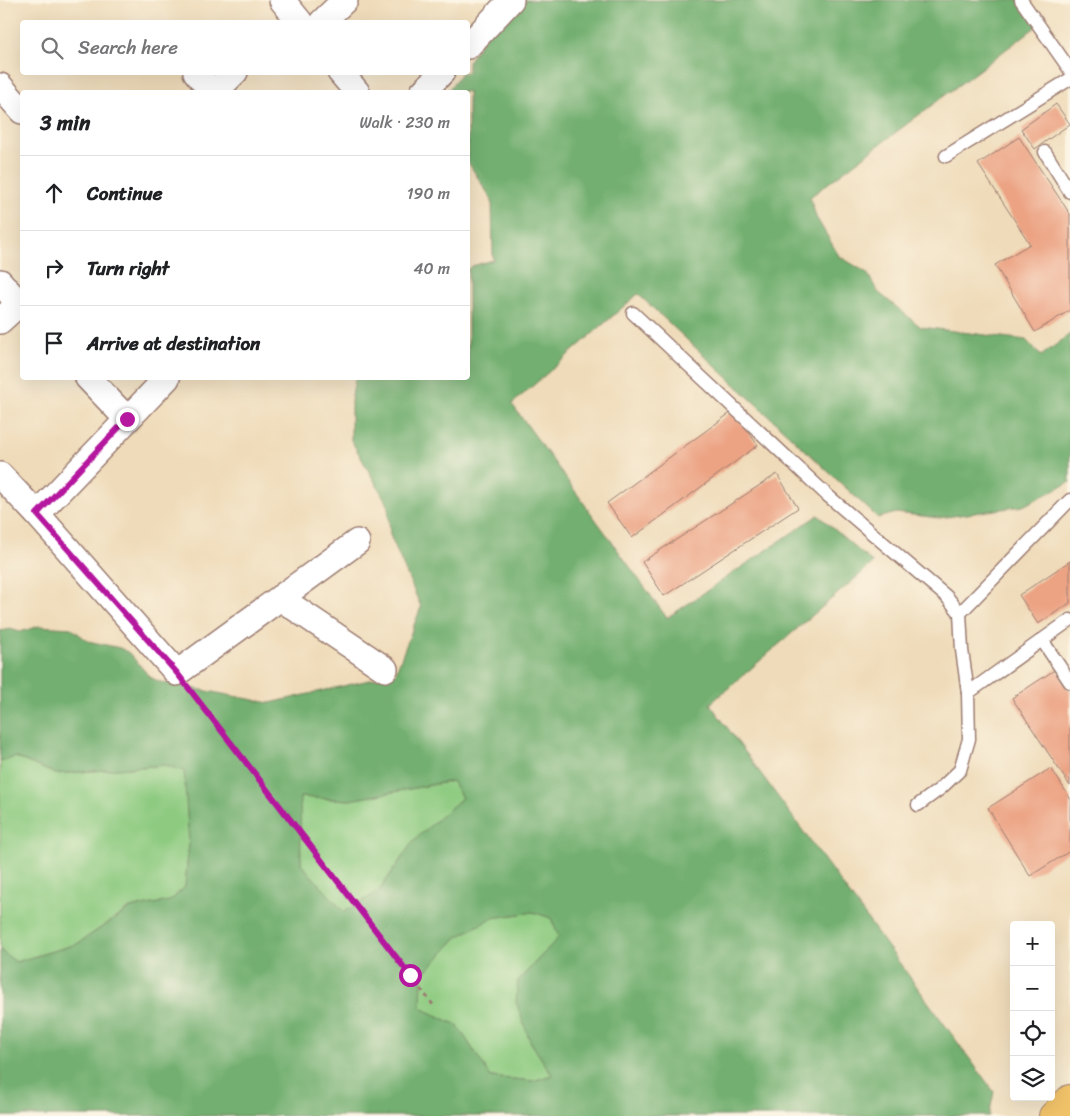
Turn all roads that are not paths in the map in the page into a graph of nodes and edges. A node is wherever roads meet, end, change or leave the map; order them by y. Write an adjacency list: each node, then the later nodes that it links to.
1 (345, 0): 4 (street)
2 (511, 0): 5 (street)
3 (1021, 0): 6 (lane)
4 (324, 20)
5 (470, 44)
6 (1070, 70)
7 (199, 75): 13 (street)
8 (233, 75): 14 (street)
9 (342, 75): 15 (street)
10 (439, 75): 16 (street)
11 (1070, 79): 19 (lane)
12 (0, 86): 17 (street)
13 (212, 90)
14 (216, 90)
15 (354, 90)
16 (424, 90)
17 (20, 109)
18 (1045, 152): 20 (lane)
19 (946, 156)
20 (1068, 183)
21 (0, 282): 22 (street)
22 (20, 302)
23 (20, 306): 25 (street)
24 (633, 312): 34 (lane)
25 (0, 321)
26 (90, 380): 28 (street)
27 (166, 380): 28 (street)
28 (127, 419): 31 (street)
29 (0, 475): 31 (street)
30 (1070, 500): 34 (lane)
31 (37, 514): 33 (street)
32 (358, 542): 33 (street)
33 (280, 598): 37 (street)
34 (960, 613): 39 (lane)
35 (1070, 620): 36 (lane)
36 (1042, 640): 38 (lane); 39 (lane)
37 (385, 668)
38 (1070, 682)
39 (968, 693): 40 (lane)
40 (918, 805)
41 (1070, 1100): 42 (highway)
42 (1053, 1116)

